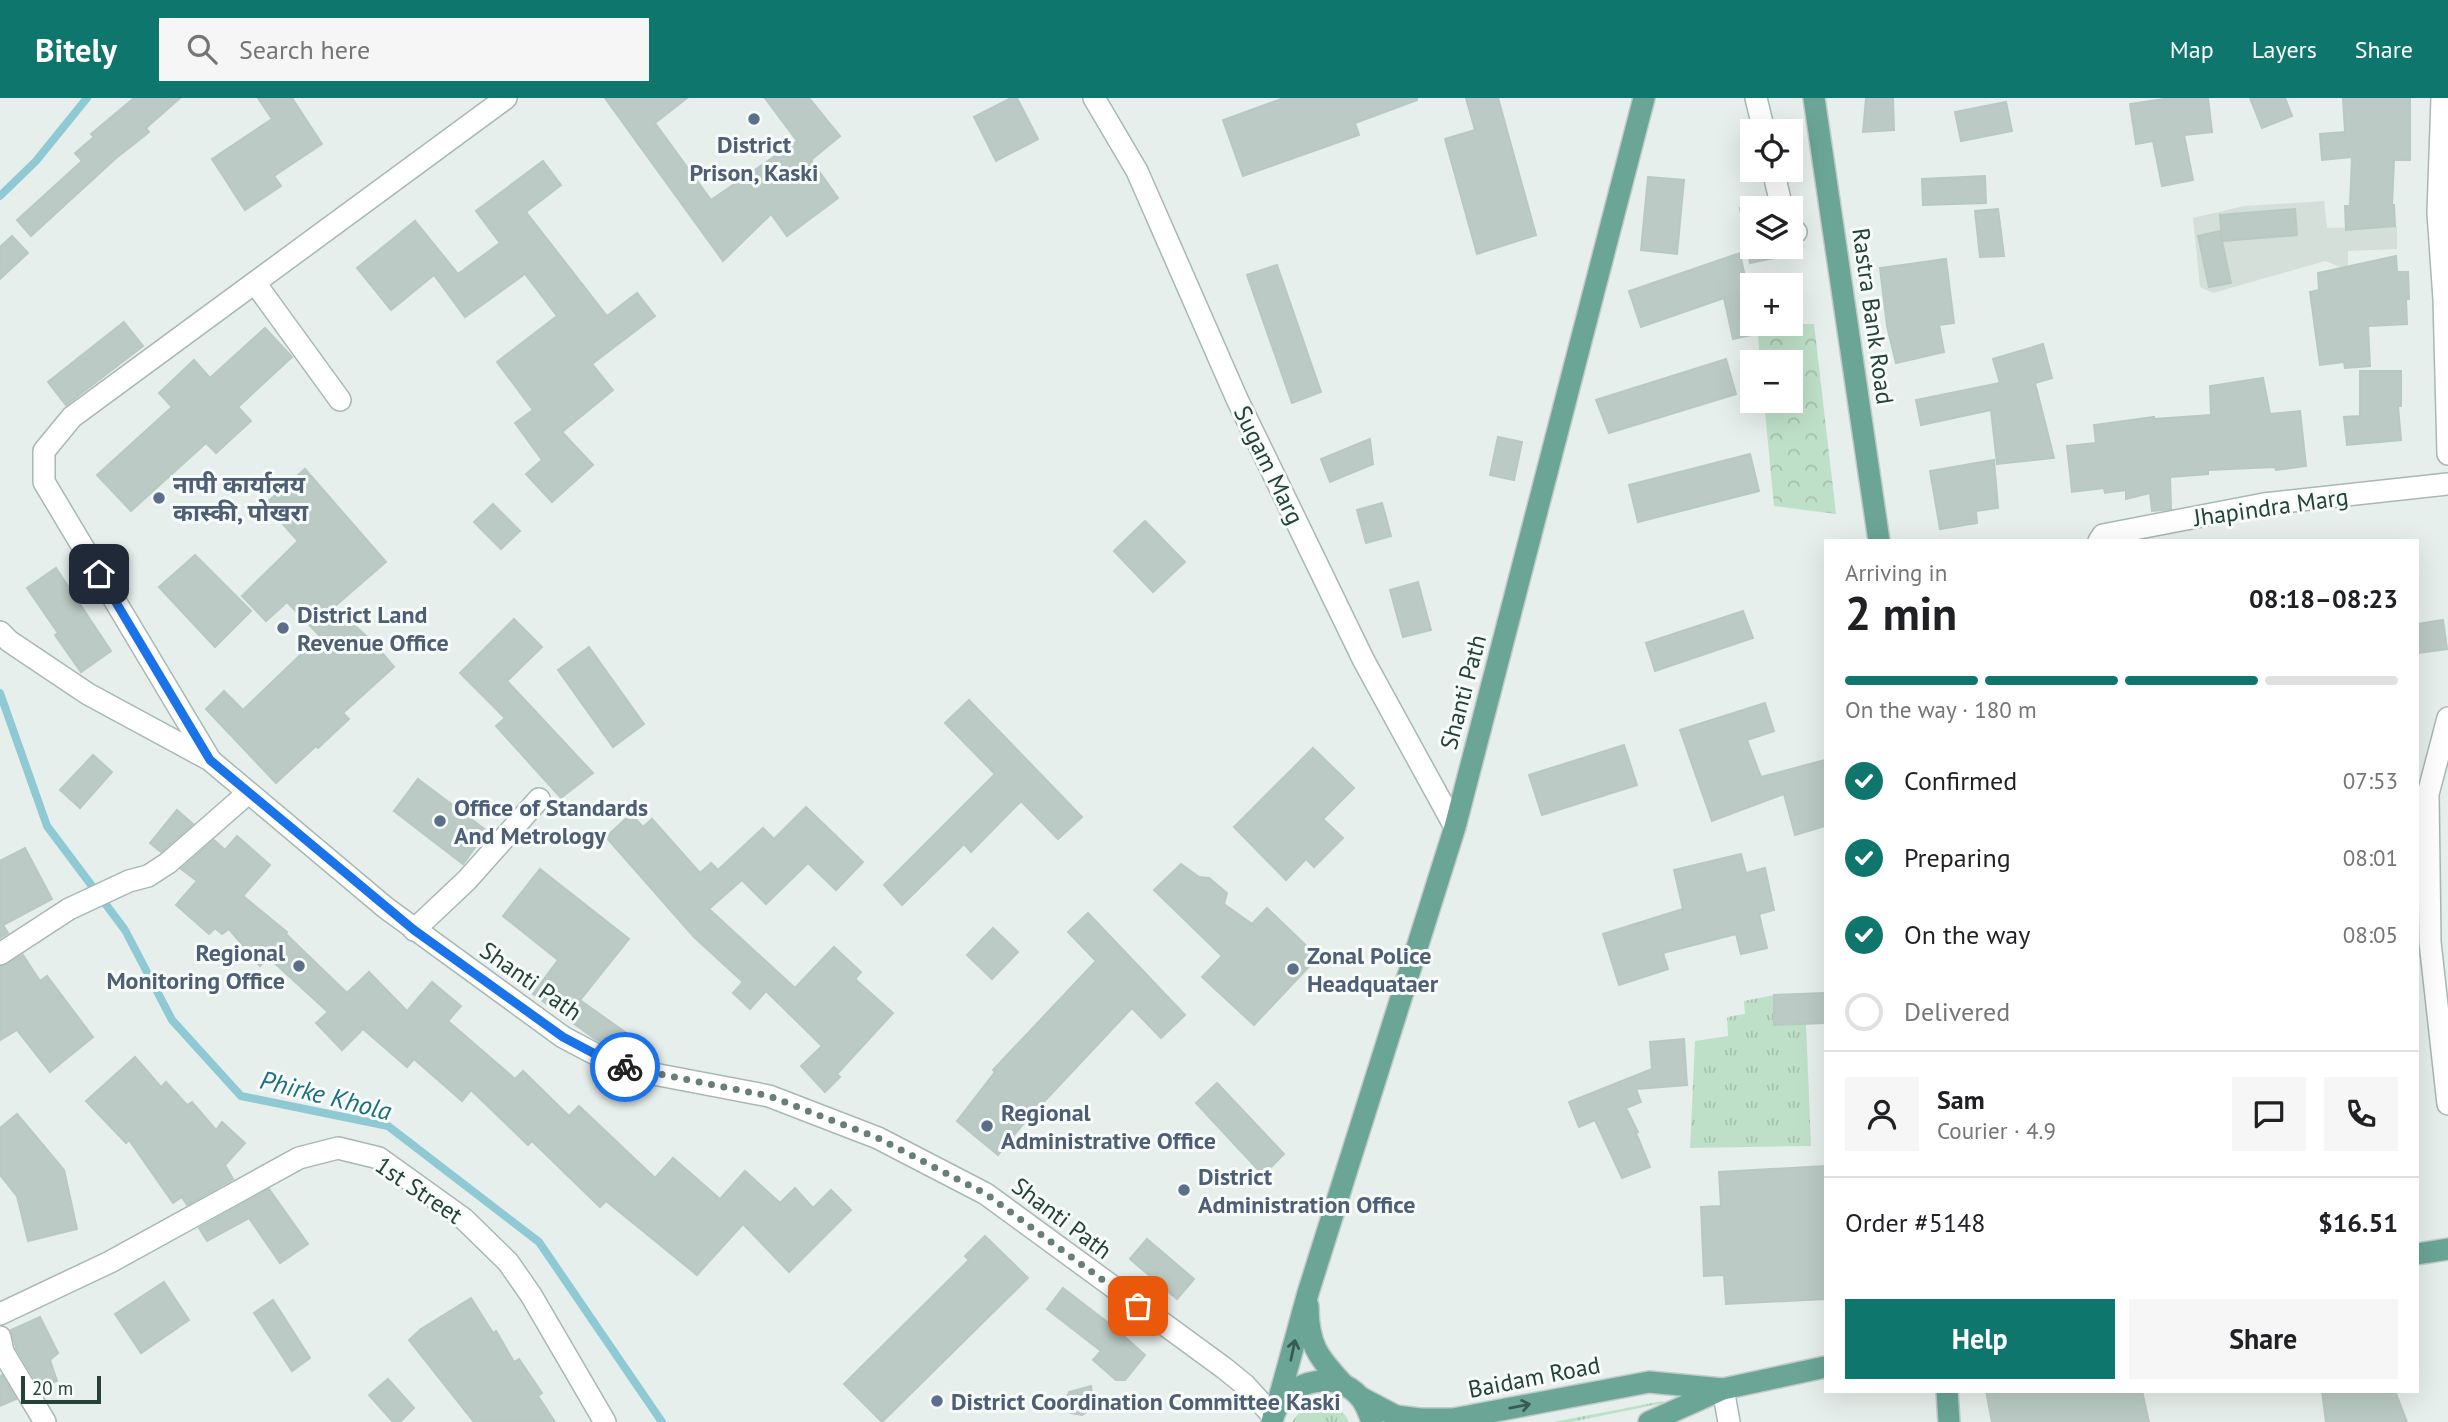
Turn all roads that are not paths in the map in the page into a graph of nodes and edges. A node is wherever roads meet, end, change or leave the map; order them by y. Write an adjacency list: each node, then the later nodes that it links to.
1 (506, 98): 8 (street)
2 (1094, 98): 19 (street, Sugam Marg)
3 (1644, 98): 19 (main road, Shanti Path)
4 (1756, 98): 7 (street)
5 (1814, 98): 12 (main road, Rastra Bank Road)
6 (2442, 98): 10 (street)
7 (1761, 119)
8 (255, 283): 9 (street); 16 (street)
9 (340, 400)
10 (2448, 454)
11 (2448, 484): 13 (street, Jhapindra Marg)
12 (1878, 539)
13 (2100, 539)
14 (4, 636): 16 (street, Shanti Path)
15 (2448, 718): 22 (street)
16 (210, 760): 17 (street, Shanti Path)
17 (248, 793): 20 (street, Shanti Path); 21 (street)
18 (539, 799): 20 (street)
19 (1455, 827): 25 (main road, Shanti Path)
20 (414, 930): 32 (street, Shanti Path)
21 (0, 954)
22 (2448, 1104)
23 (2448, 1249): 24 (main road)
24 (2419, 1254)
25 (1308, 1293): 30 (main road, Shanti Path); 32 (main road, Shanti Path, one-way to 25)
26 (0, 1314): 34 (street, 1st Street)
27 (0, 1338): 33 (street)
28 (1824, 1367): 29 (main road, Baidam Road)
29 (1723, 1389): 30 (main road, Baidam Road, one-way to 29); 36 (main road, Baidam Road); 37 (street)
30 (1352, 1391): 32 (main road, Baidam Road); 35 (main road)
31 (1947, 1393): 38 (main road)
32 (1274, 1415)
33 (45, 1422)
34 (605, 1422)
35 (1372, 1422)
36 (1649, 1422)
37 (1729, 1422)
38 (1949, 1422)

